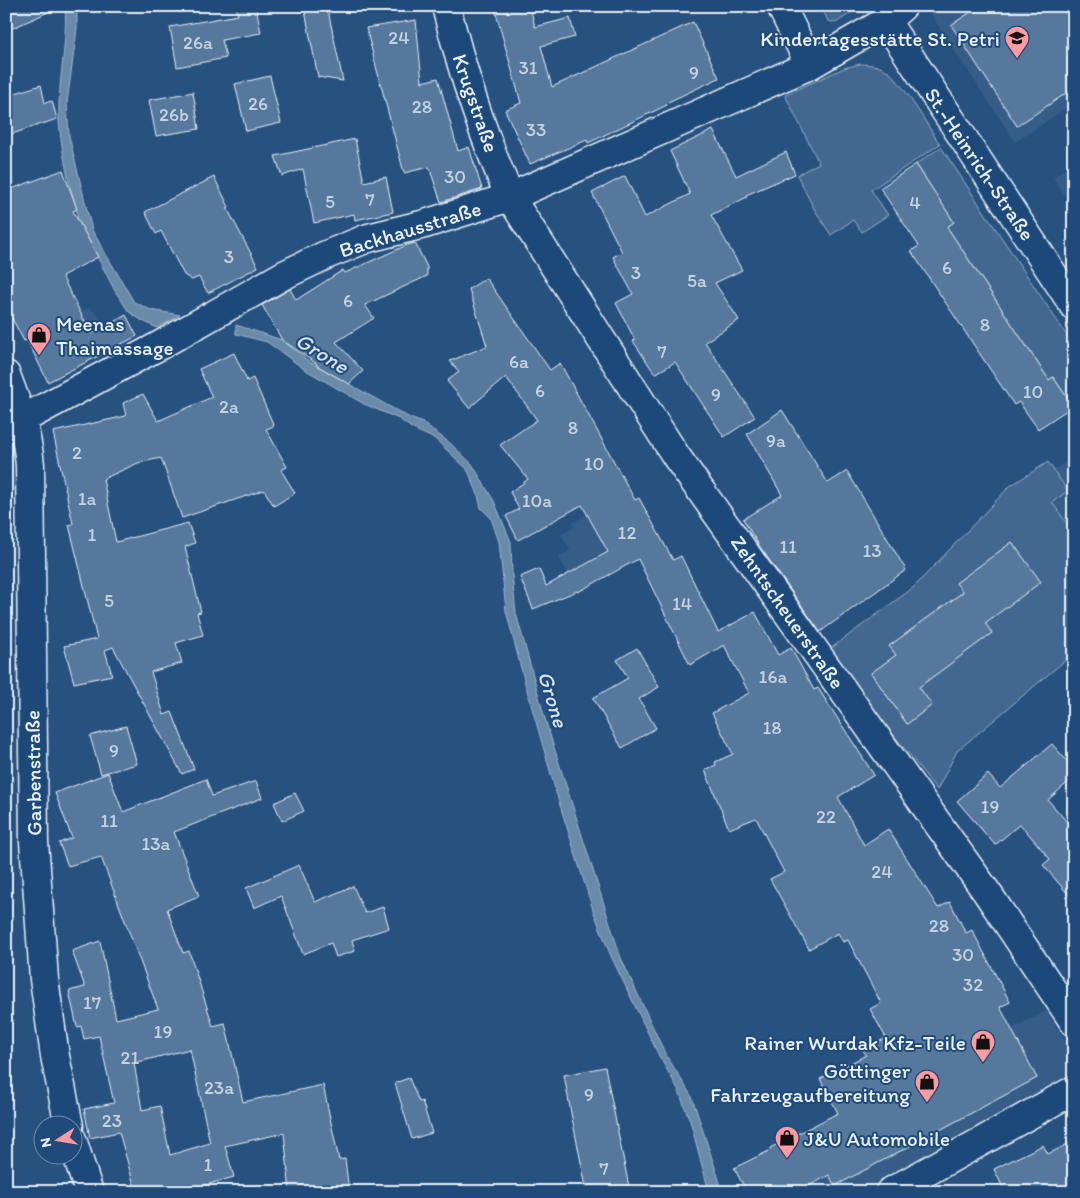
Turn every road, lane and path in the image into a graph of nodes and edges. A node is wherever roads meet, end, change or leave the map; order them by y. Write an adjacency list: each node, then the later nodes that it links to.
1 (446, 6): 5 (street, Krugstraße)
2 (781, 6): 4 (street)
3 (894, 14): 4 (street, Backhausstraße); 6 (street, St.-Heinrich-Straße)
4 (810, 65): 5 (street, Backhausstraße)
5 (510, 197): 8 (street, Backhausstraße); 9 (street, Zehntscheuerstraße)
6 (1074, 306)
7 (6, 375): 8 (street, Garbenstraße)
8 (22, 420): 11 (street, Garbenstraße)
9 (1074, 1022)
10 (1074, 1090): 14 (street)
11 (67, 1116)
12 (81, 1166): 13 (street)
13 (89, 1192)
14 (890, 1192)

